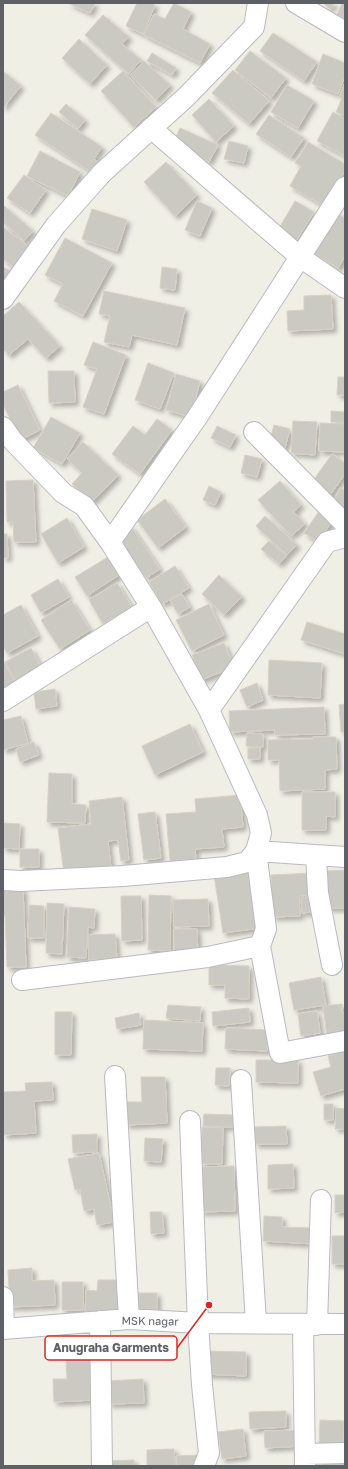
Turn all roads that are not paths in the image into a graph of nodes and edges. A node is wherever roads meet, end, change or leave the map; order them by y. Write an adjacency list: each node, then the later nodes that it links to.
1 (258, 3): 4 (street)
2 (296, 3): 3 (street)
3 (345, 32)
4 (151, 128): 6 (street); 8 (street)
5 (345, 187): 6 (street)
6 (300, 257): 7 (street); 13 (street)
7 (345, 288)
8 (3, 299)
9 (254, 432): 11 (street)
10 (6, 437): 13 (street)
11 (345, 524)
12 (345, 537): 16 (street)
13 (110, 542): 14 (street)
14 (151, 607): 15 (street); 16 (street)
15 (3, 701)
16 (209, 710): 17 (street)
17 (256, 851): 18 (street); 20 (street); 21 (street)
18 (316, 855): 19 (street); 22 (street)
19 (345, 857)
20 (3, 880)
21 (260, 946): 23 (street); 24 (street)
22 (332, 965)
23 (22, 980)
24 (345, 1041)
25 (115, 1076): 30 (street)
26 (241, 1080): 33 (street)
27 (190, 1121): 32 (street)
28 (321, 1200): 35 (street)
29 (3, 1297): 36 (street)
30 (129, 1319): 31 (street, MSK nagar); 32 (street, MSK nagar)
31 (100, 1322): 36 (street, MSK nagar); 39 (street)
32 (198, 1322): 33 (street, MSK nagar); 40 (street)
33 (256, 1323): 35 (street, MSK nagar)
34 (345, 1324): 35 (street, MSK nagar)
35 (310, 1325): 38 (street)
36 (3, 1329)
37 (345, 1453): 38 (street)
38 (305, 1460)
39 (102, 1466)
40 (204, 1466)

